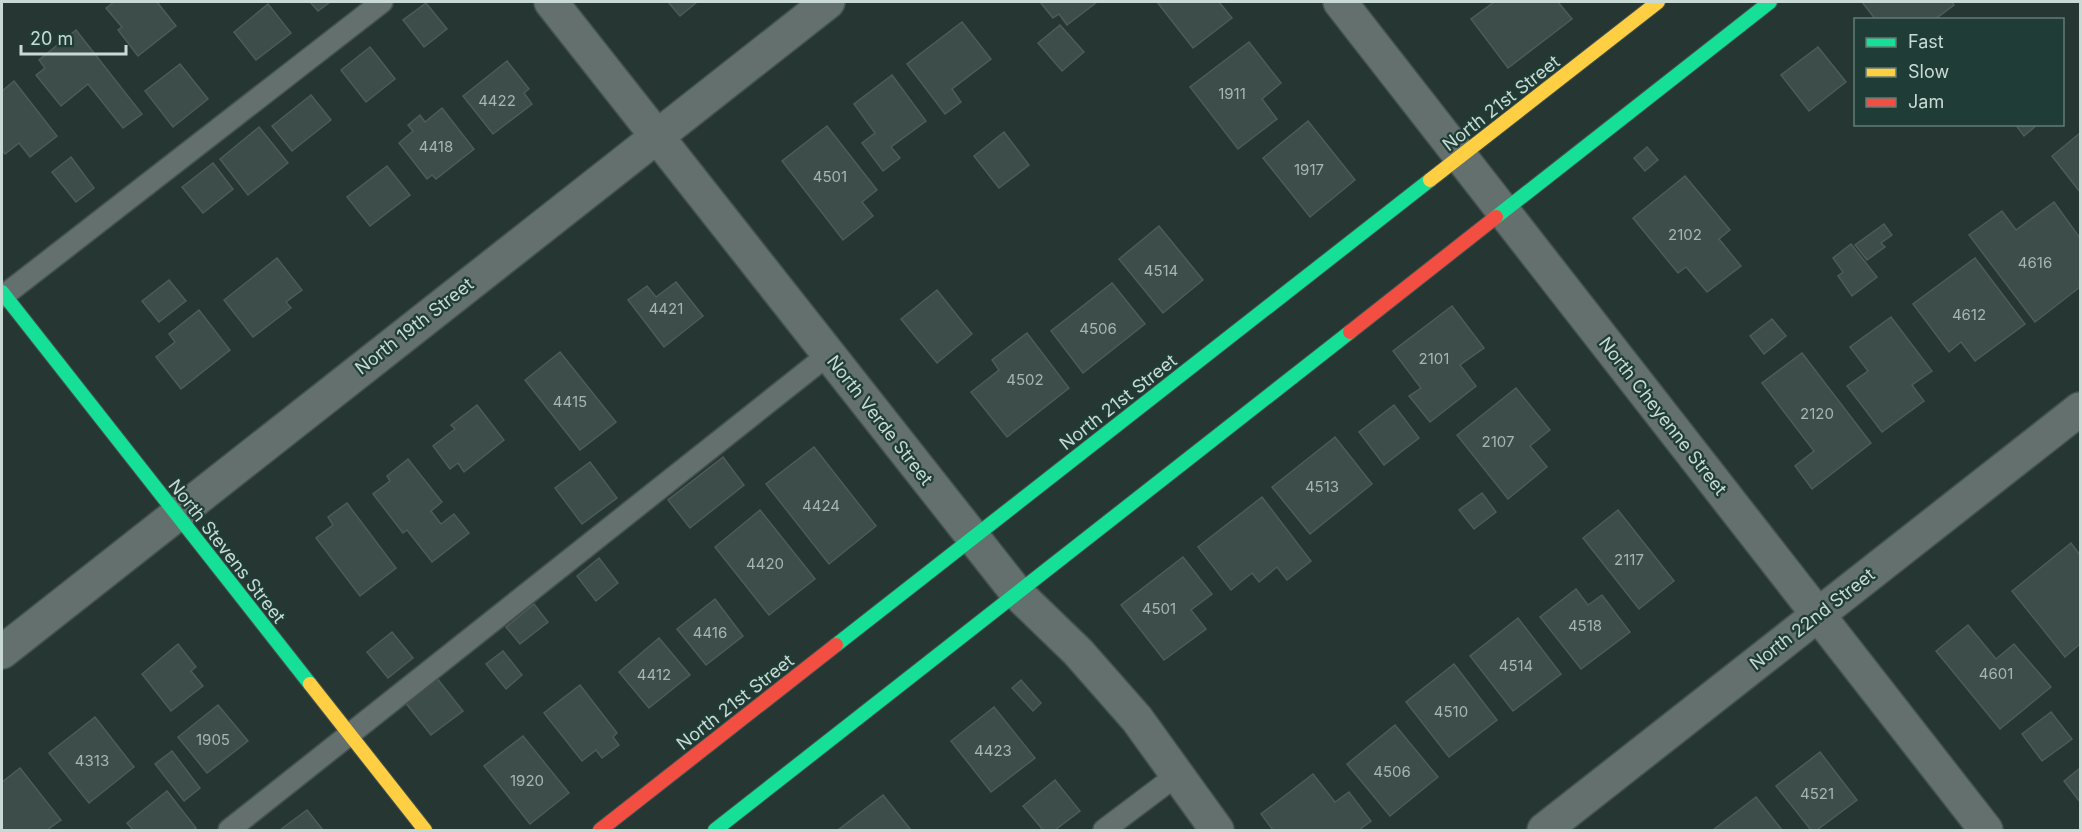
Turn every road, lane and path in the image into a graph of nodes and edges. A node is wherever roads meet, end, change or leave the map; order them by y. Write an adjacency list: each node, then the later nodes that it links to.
1 (382, 2): 10 (lane)
2 (551, 2): 7 (street, North Verde Street)
3 (828, 2): 7 (street, North 19th Street)
4 (1340, 2): 8 (street, North Cheyenne Street)
5 (1658, 2): 8 (main road, North 21st Street)
6 (1770, 2): 9 (main road)
7 (657, 135): 11 (street, North Verde Street); 13 (street, North 19th Street)
8 (1462, 157): 9 (street, North Cheyenne Street); 14 (main road, North 21st Street)
9 (1504, 211): 15 (main road); 16 (street, North Cheyenne Street)
10 (2, 295): 13 (main road, North Stevens Street)
11 (829, 354): 14 (street, North Verde Street); 18 (lane)
12 (2080, 409): 16 (street, North 22nd Street)
13 (175, 514): 17 (street, North 19th Street); 18 (main road, North Stevens Street)
14 (974, 538): 15 (street, North Verde Street); 22 (main road, North 21st Street)
15 (1017, 593): 19 (street, North Verde Street); 23 (main road)
16 (1818, 614): 26 (street, North 22nd Street); 27 (street, North Cheyenne Street)
17 (2, 652)
18 (350, 736): 20 (lane); 21 (main road, North Stevens Street)
19 (1177, 775): 24 (lane); 25 (street, North Verde Street)
20 (229, 831)
21 (425, 831)
22 (600, 831)
23 (715, 831)
24 (1104, 831)
25 (1217, 831)
26 (1544, 831)
27 (1986, 831)

